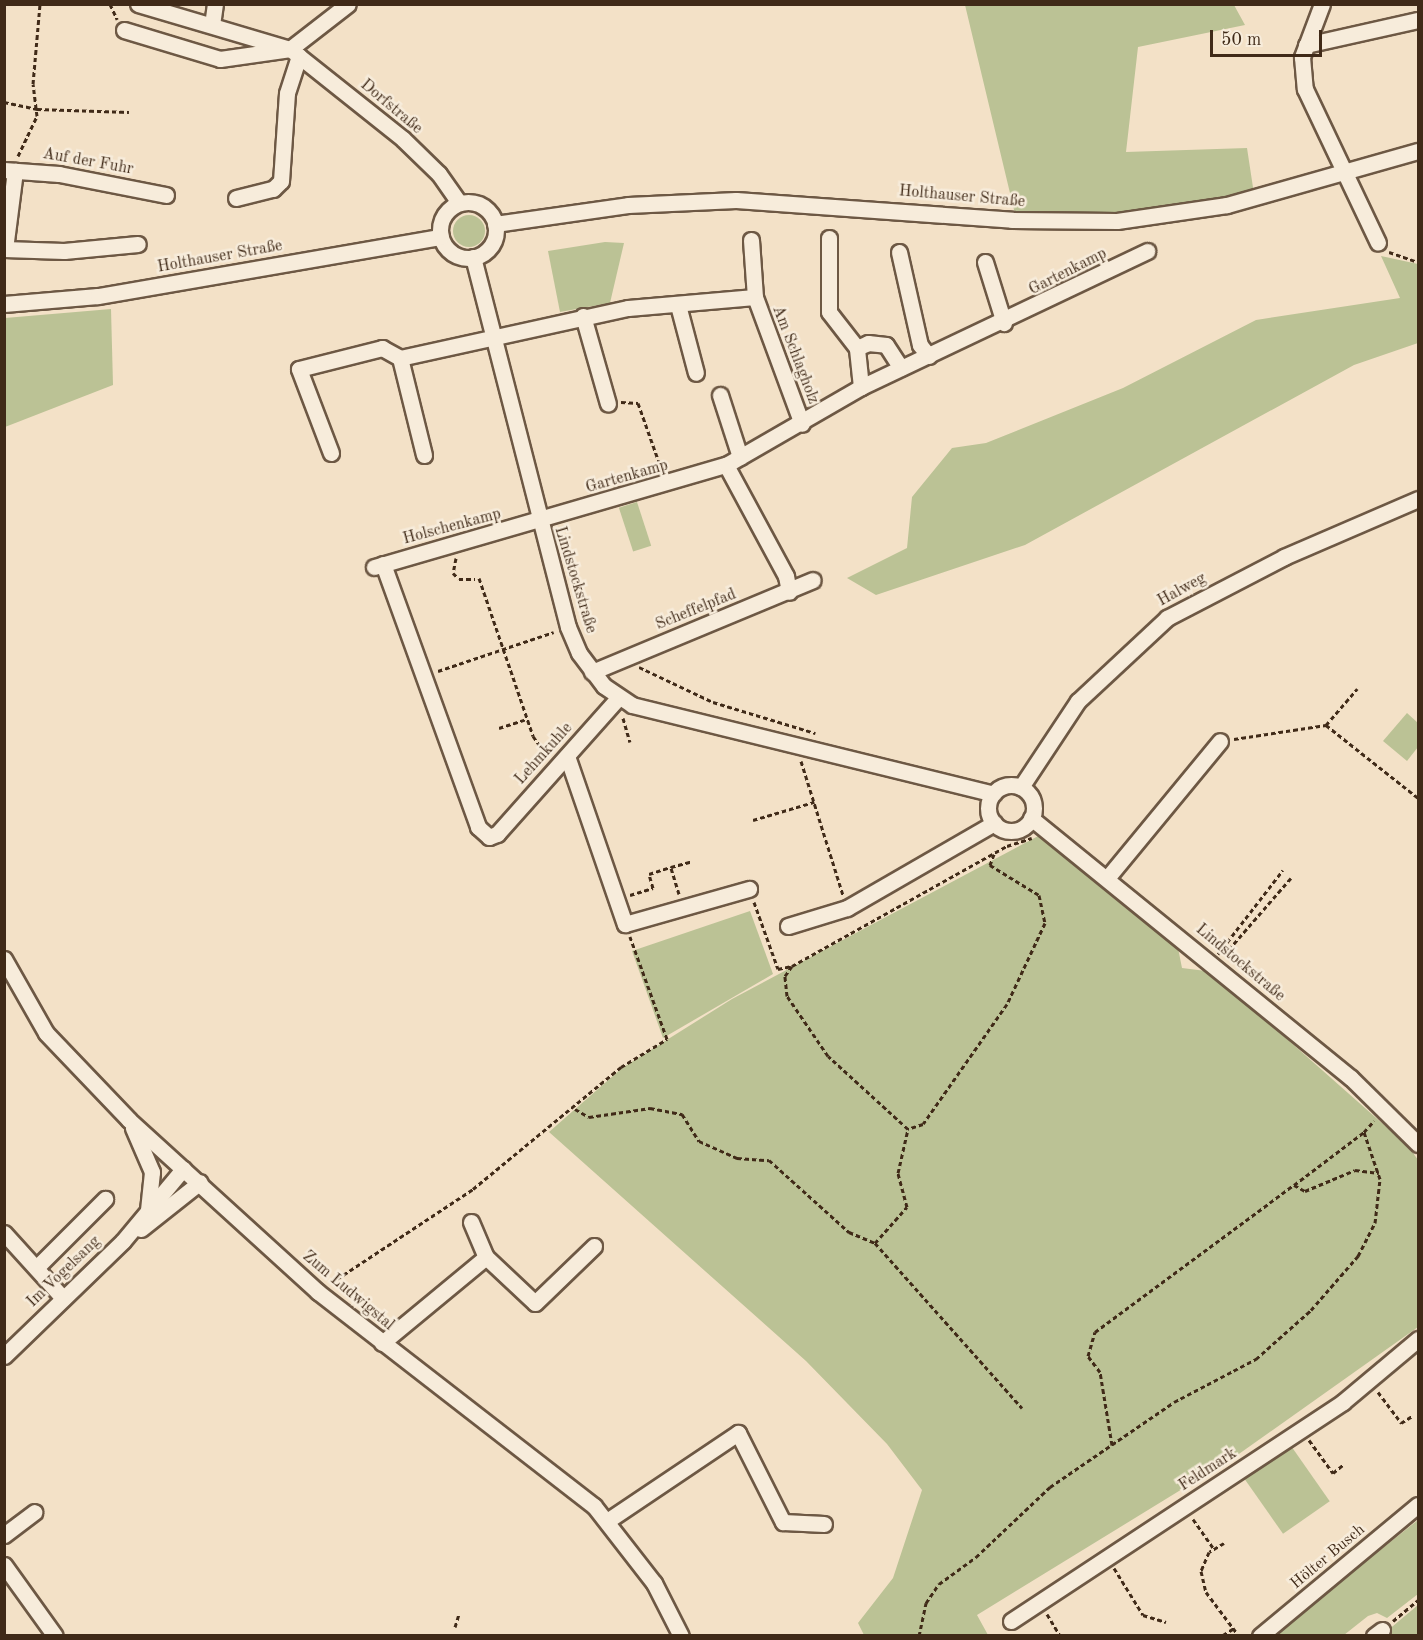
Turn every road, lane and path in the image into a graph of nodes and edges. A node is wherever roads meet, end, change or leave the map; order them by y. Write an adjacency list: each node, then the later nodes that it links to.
1 (40, 4): 12 (path)
2 (138, 4): 7 (street, Dorfstraße)
3 (215, 4): 7 (street)
4 (348, 4): 10 (street)
5 (1322, 4): 9 (street)
6 (1419, 20): 9 (street)
7 (212, 25): 10 (street, Dorfstraße)
8 (124, 30): 10 (street)
9 (1306, 45): 16 (street)
10 (294, 52): 18 (street); 19 (street, Dorfstraße)
11 (4, 102): 12 (path)
12 (37, 109): 13 (path); 15 (path)
13 (129, 112)
14 (1419, 151): 16 (street, Holthauser Straße)
15 (10, 170): 17 (street, Auf der Fuhr); 26 (street)
16 (1343, 174): 20 (street, Holthauser Straße); 24 (street)
17 (166, 195)
18 (236, 198)
19 (459, 203): 20 (street); 21 (street)
20 (495, 224): 29 (street)
21 (441, 237): 29 (street); 33 (street, Holthauser Straße)
22 (829, 238): 38 (street)
23 (751, 240): 32 (street, Am Schlagholz)
24 (1378, 243): 31 (path)
25 (138, 244): 26 (street)
26 (5, 249)
27 (1147, 251): 36 (street, Gartenkamp)
28 (899, 252): 39 (street)
29 (473, 257): 37 (street, Lindstockstraße)
30 (985, 262): 36 (street)
31 (1419, 262)
32 (755, 297): 34 (street, Am Schlagholz); 46 (street, Am Schlagholz)
33 (4, 304)
34 (678, 305): 35 (street, Am Schlagholz); 42 (street)
35 (583, 316): 37 (street, Am Schlagholz); 45 (street)
36 (1004, 323): 39 (street, Gartenkamp)
37 (494, 335): 40 (street, Am Schlagholz); 53 (street, Lindstockstraße)
38 (857, 348): 41 (street); 43 (street)
39 (929, 356): 41 (street, Gartenkamp)
40 (400, 358): 47 (street); 48 (street)
41 (901, 368): 43 (street, Gartenkamp)
42 (696, 373)
43 (861, 387): 46 (street, Gartenkamp)
44 (720, 395): 49 (street)
45 (608, 404): 51 (path)
46 (802, 424): 49 (street, Gartenkamp)
47 (331, 453)
48 (424, 455)
49 (740, 457): 50 (street, Gartenkamp)
50 (726, 465): 51 (street, Gartenkamp); 56 (street)
51 (666, 484): 53 (street, Gartenkamp)
52 (1419, 500): 72 (street, Halweg)
53 (538, 522): 54 (street, Holschenkamp); 57 (street, Lindstockstraße)
54 (465, 542): 58 (path); 61 (street, Holschenkamp)
55 (813, 580): 56 (street, Scheffelpfad)
56 (789, 592): 59 (street, Scheffelpfad)
57 (568, 627): 58 (path); 60 (street, Lindstockstraße)
58 (501, 650): 61 (path); 64 (path)
59 (625, 658): 60 (street, Scheffelpfad); 67 (path)
60 (592, 672): 63 (street, Lindstockstraße)
61 (425, 676): 71 (street, Lehmkuhle)
62 (1357, 689): 65 (path)
63 (618, 698): 69 (path); 70 (street); 71 (street, Lehmkuhle)
64 (526, 719): 66 (path); 71 (path)
65 (1326, 725): 68 (path); 74 (path)
66 (499, 728)
67 (826, 737)
68 (1220, 741): 84 (street)
69 (630, 742)
70 (796, 745): 73 (street); 75 (path)
71 (563, 760): 87 (street)
72 (1022, 787): 73 (street); 76 (street)
73 (993, 794): 78 (street)
74 (1419, 798)
75 (814, 802): 77 (path); 89 (path)
76 (1031, 818): 78 (street); 79 (street, Lindstockstraße)
77 (753, 820)
78 (994, 823): 89 (street)
79 (1046, 828): 80 (path); 84 (street, Lindstockstraße)
80 (994, 854): 94 (path); 98 (path)
81 (690, 862): 82 (path)
82 (671, 867): 87 (path); 88 (path)
83 (1283, 870): 93 (path)
84 (1107, 878): 93 (street, Lindstockstraße)
85 (1291, 878): 93 (path)
86 (749, 889): 88 (street); 94 (path)
87 (618, 899): 90 (street)
88 (683, 907): 90 (street)
89 (847, 908): 91 (street)
90 (625, 924): 95 (path)
91 (788, 926)
92 (4, 959): 97 (street, Zum Ludwigstal)
93 (1213, 963): 96 (street, Lindstockstraße)
94 (792, 966): 98 (path)
95 (575, 1109): 110 (path); 114 (path)
96 (1386, 1109): 99 (path); 100 (street, Lindstockstraße)
97 (129, 1120): 101 (street, Zum Ludwigstal); 106 (street)
98 (908, 1129): 110 (path)
99 (1364, 1132): 102 (path); 104 (path)
100 (1419, 1143)
101 (183, 1169): 103 (street, Zum Ludwigstal); 106 (street, Im Vogelsang)
102 (1379, 1173): 104 (path); 123 (path)
103 (200, 1182): 109 (street, Im Vogelsang); 114 (street, Zum Ludwigstal)
104 (1294, 1185): 123 (path)
105 (105, 1199): 113 (street)
106 (147, 1212): 109 (street, Im Vogelsang)
107 (471, 1222): 112 (street)
108 (4, 1233): 113 (street)
109 (123, 1241): 115 (street, Im Vogelsang)
110 (874, 1243): 120 (path)
111 (594, 1246): 112 (street)
112 (486, 1257): 117 (street)
113 (36, 1268): 115 (street)
114 (318, 1292): 117 (street, Zum Ludwigstal)
115 (63, 1298): 118 (street, Im Vogelsang)
116 (1419, 1339): 119 (street, Feldmark)
117 (382, 1343): 128 (street, Zum Ludwigstal)
118 (4, 1356)
119 (1369, 1382): 121 (path); 122 (street, Feldmark)
120 (1022, 1408)
121 (1412, 1416)
122 (1301, 1430): 124 (path); 126 (street, Feldmark)
123 (1112, 1445): 145 (path)
124 (1344, 1464)
125 (1419, 1505): 149 (street, Hölter Busch)
126 (1185, 1507): 132 (path); 133 (street, Feldmark)
127 (34, 1512): 130 (street)
128 (607, 1521): 129 (street); 144 (street, Zum Ludwigstal)
129 (824, 1524)
130 (4, 1534)
131 (1224, 1543): 132 (path)
132 (1214, 1550): 141 (path)
133 (1108, 1557): 136 (street, Feldmark); 139 (path)
134 (7, 1573): 143 (street)
135 (1419, 1600): 142 (path)
136 (1040, 1602): 138 (street, Feldmark); 146 (path)
137 (459, 1614): 140 (path)
138 (1011, 1621)
139 (1166, 1622)
140 (455, 1627)
141 (1234, 1628): 147 (path); 148 (path)
142 (1378, 1633)
143 (55, 1635)
144 (681, 1635)
145 (919, 1635)
146 (1060, 1635)
147 (1223, 1635)
148 (1239, 1635)
149 (1260, 1635)

